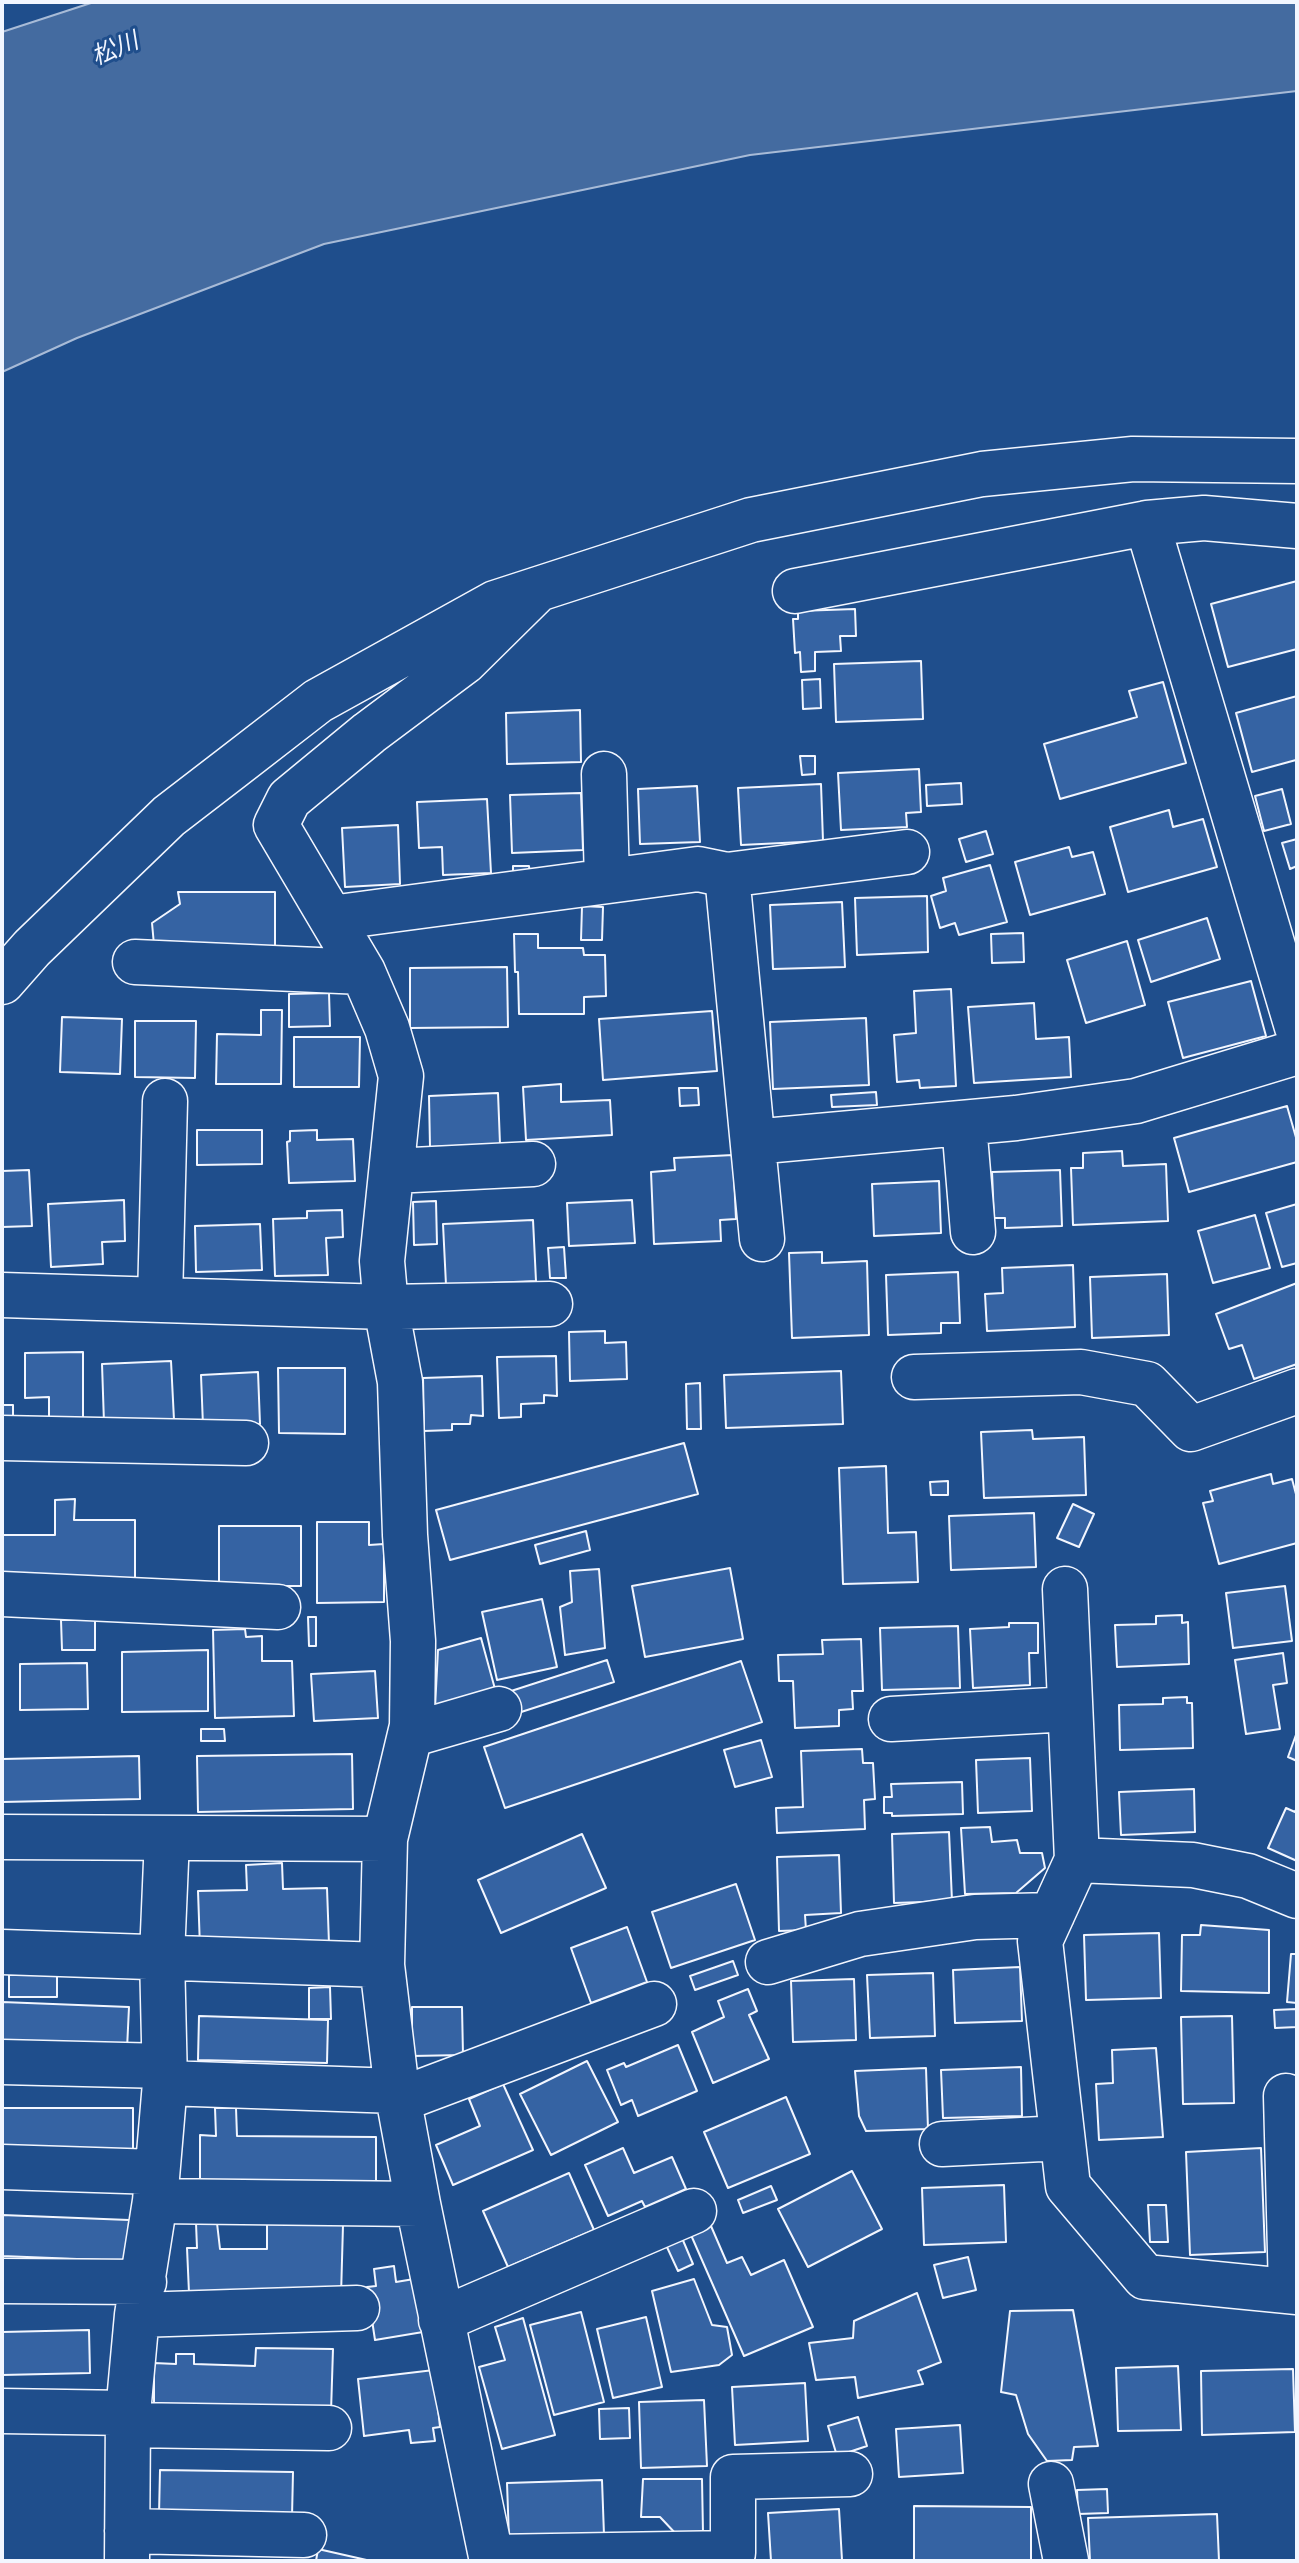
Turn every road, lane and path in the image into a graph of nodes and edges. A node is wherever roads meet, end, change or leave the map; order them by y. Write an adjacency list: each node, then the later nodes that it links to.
1 (1297, 461): 4 (street)
2 (1147, 523): 3 (street); 5 (street); 14 (street)
3 (1297, 526)
4 (538, 589): 10 (street); 13 (street)
5 (795, 591)
6 (604, 774): 9 (street)
7 (907, 852): 8 (street)
8 (727, 875): 9 (street); 18 (street)
9 (607, 881): 10 (street)
10 (331, 918): 12 (street)
11 (135, 962): 12 (street)
12 (363, 972): 20 (street)
13 (2, 982)
14 (1297, 1027)
15 (1297, 1052): 17 (street)
16 (165, 1101): 24 (street)
17 (964, 1124): 18 (street); 21 (street)
18 (753, 1142): 22 (street)
19 (533, 1164): 20 (street)
20 (393, 1171): 26 (street)
21 (973, 1232)
22 (762, 1239)
23 (2, 1295): 24 (street)
24 (160, 1300): 26 (street)
25 (550, 1304): 26 (street)
26 (386, 1307): 37 (street)
27 (914, 1377): 28 (street)
28 (1297, 1391)
29 (2, 1438): 30 (street)
30 (246, 1443)
31 (1065, 1589): 35 (street)
32 (2, 1594): 33 (street)
33 (278, 1607)
34 (499, 1709): 37 (street)
35 (1070, 1709): 36 (street); 41 (street)
36 (891, 1719)
37 (410, 1735): 40 (street)
38 (2, 1837): 39 (street)
39 (167, 1838): 40 (street); 45 (street)
40 (385, 1839): 47 (street)
41 (1077, 1860): 42 (street); 43 (street)
42 (1297, 1896)
43 (1052, 1915): 46 (street); 53 (street)
44 (2, 1952): 45 (street)
45 (162, 1956): 47 (street); 50 (street)
46 (768, 1962)
47 (382, 1965): 51 (street)
48 (654, 2004): 51 (street)
49 (2, 2062): 50 (street)
50 (165, 2074): 51 (street); 56 (street)
51 (398, 2095): 57 (street)
52 (1286, 2096): 60 (street)
53 (1062, 2138): 54 (street); 60 (street)
54 (942, 2144)
55 (2, 2167): 56 (street)
56 (156, 2187): 57 (street); 61 (street)
57 (418, 2204): 63 (street)
58 (694, 2211): 63 (street)
59 (2, 2281): 61 (street)
60 (1294, 2292)
61 (140, 2298): 62 (street); 65 (street)
62 (357, 2308)
63 (441, 2320): 71 (street)
64 (2, 2411): 65 (street)
65 (127, 2419): 66 (street); 70 (street)
66 (329, 2428)
67 (850, 2474): 71 (street)
68 (1051, 2484): 72 (street)
69 (304, 2535): 70 (street)
70 (127, 2546)
71 (492, 2559)
72 (1066, 2561)

